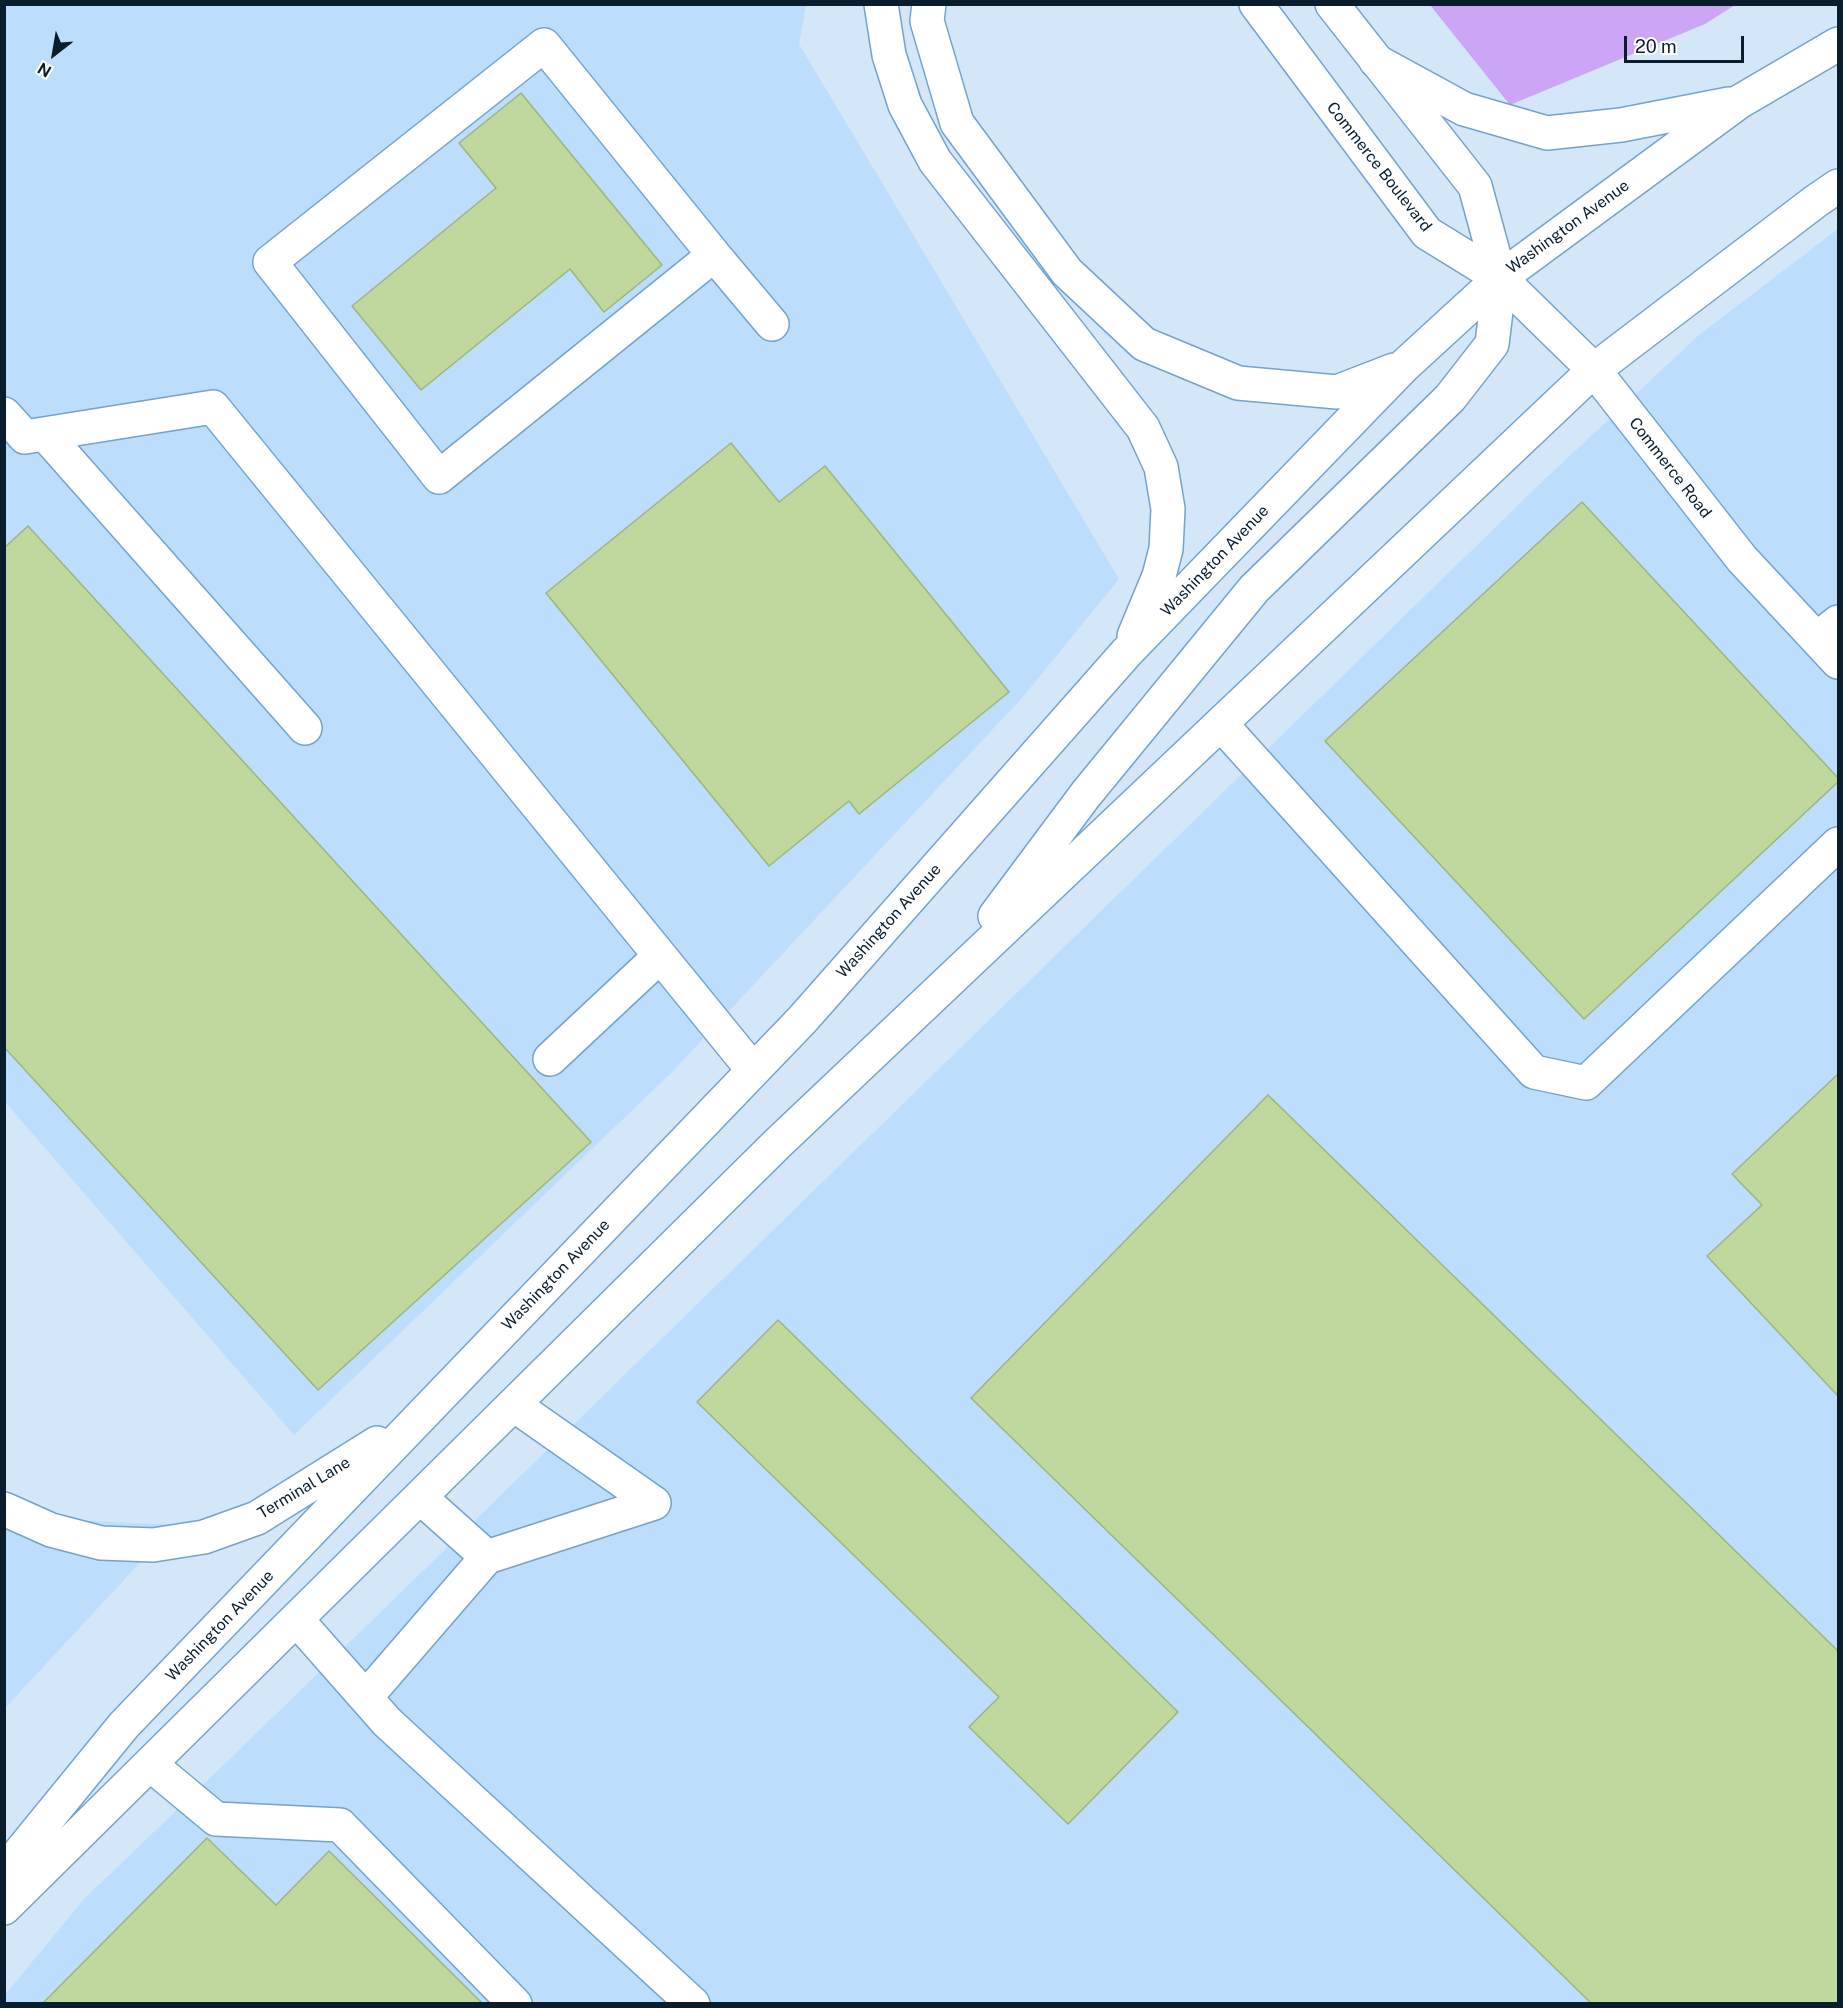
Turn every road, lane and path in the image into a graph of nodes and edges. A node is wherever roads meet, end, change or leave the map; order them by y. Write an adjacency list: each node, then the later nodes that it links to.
1 (881, 4): 17 (main road)
2 (930, 4): 12 (main road)
3 (1256, 4): 10 (main road, Commerce Boulevard)
4 (1332, 4): 6 (main road)
5 (1839, 44): 7 (main road, Washington Avenue)
6 (1376, 62): 7 (main road); 10 (main road)
7 (1739, 102): 10 (main road, Washington Avenue)
8 (1839, 186): 13 (main road)
9 (714, 255): 9 (main road); 11 (main road)
10 (1500, 278): 12 (main road, Washington Avenue); 13 (main road, Commerce Road); 22 (main road)
11 (772, 324)
12 (1404, 366): 17 (main road, Washington Avenue)
13 (1594, 370): 16 (main road, Commerce Road); 18 (main road)
14 (4, 414): 15 (main road)
15 (45, 434): 19 (main road); 21 (main road)
16 (1831, 641)
17 (1127, 652): 24 (main road, Washington Avenue)
18 (1221, 724): 20 (main road); 22 (main road)
19 (305, 728)
20 (1839, 844)
21 (660, 956): 23 (main road); 24 (main road)
22 (940, 990): 25 (main road)
23 (550, 1059)
24 (753, 1070): 26 (main road, Washington Avenue)
25 (514, 1405): 27 (main road); 29 (main road)
26 (422, 1415): 28 (main road, Terminal Lane); 33 (main road, Washington Avenue)
27 (421, 1498): 29 (main road); 30 (main road)
28 (4, 1509)
29 (487, 1557): 31 (main road)
30 (297, 1620): 31 (main road); 32 (main road)
31 (366, 1697): 36 (main road)
32 (151, 1765): 34 (main road); 35 (main road)
33 (4, 1872)
34 (4, 1908)
35 (515, 2004)
36 (693, 2004)

